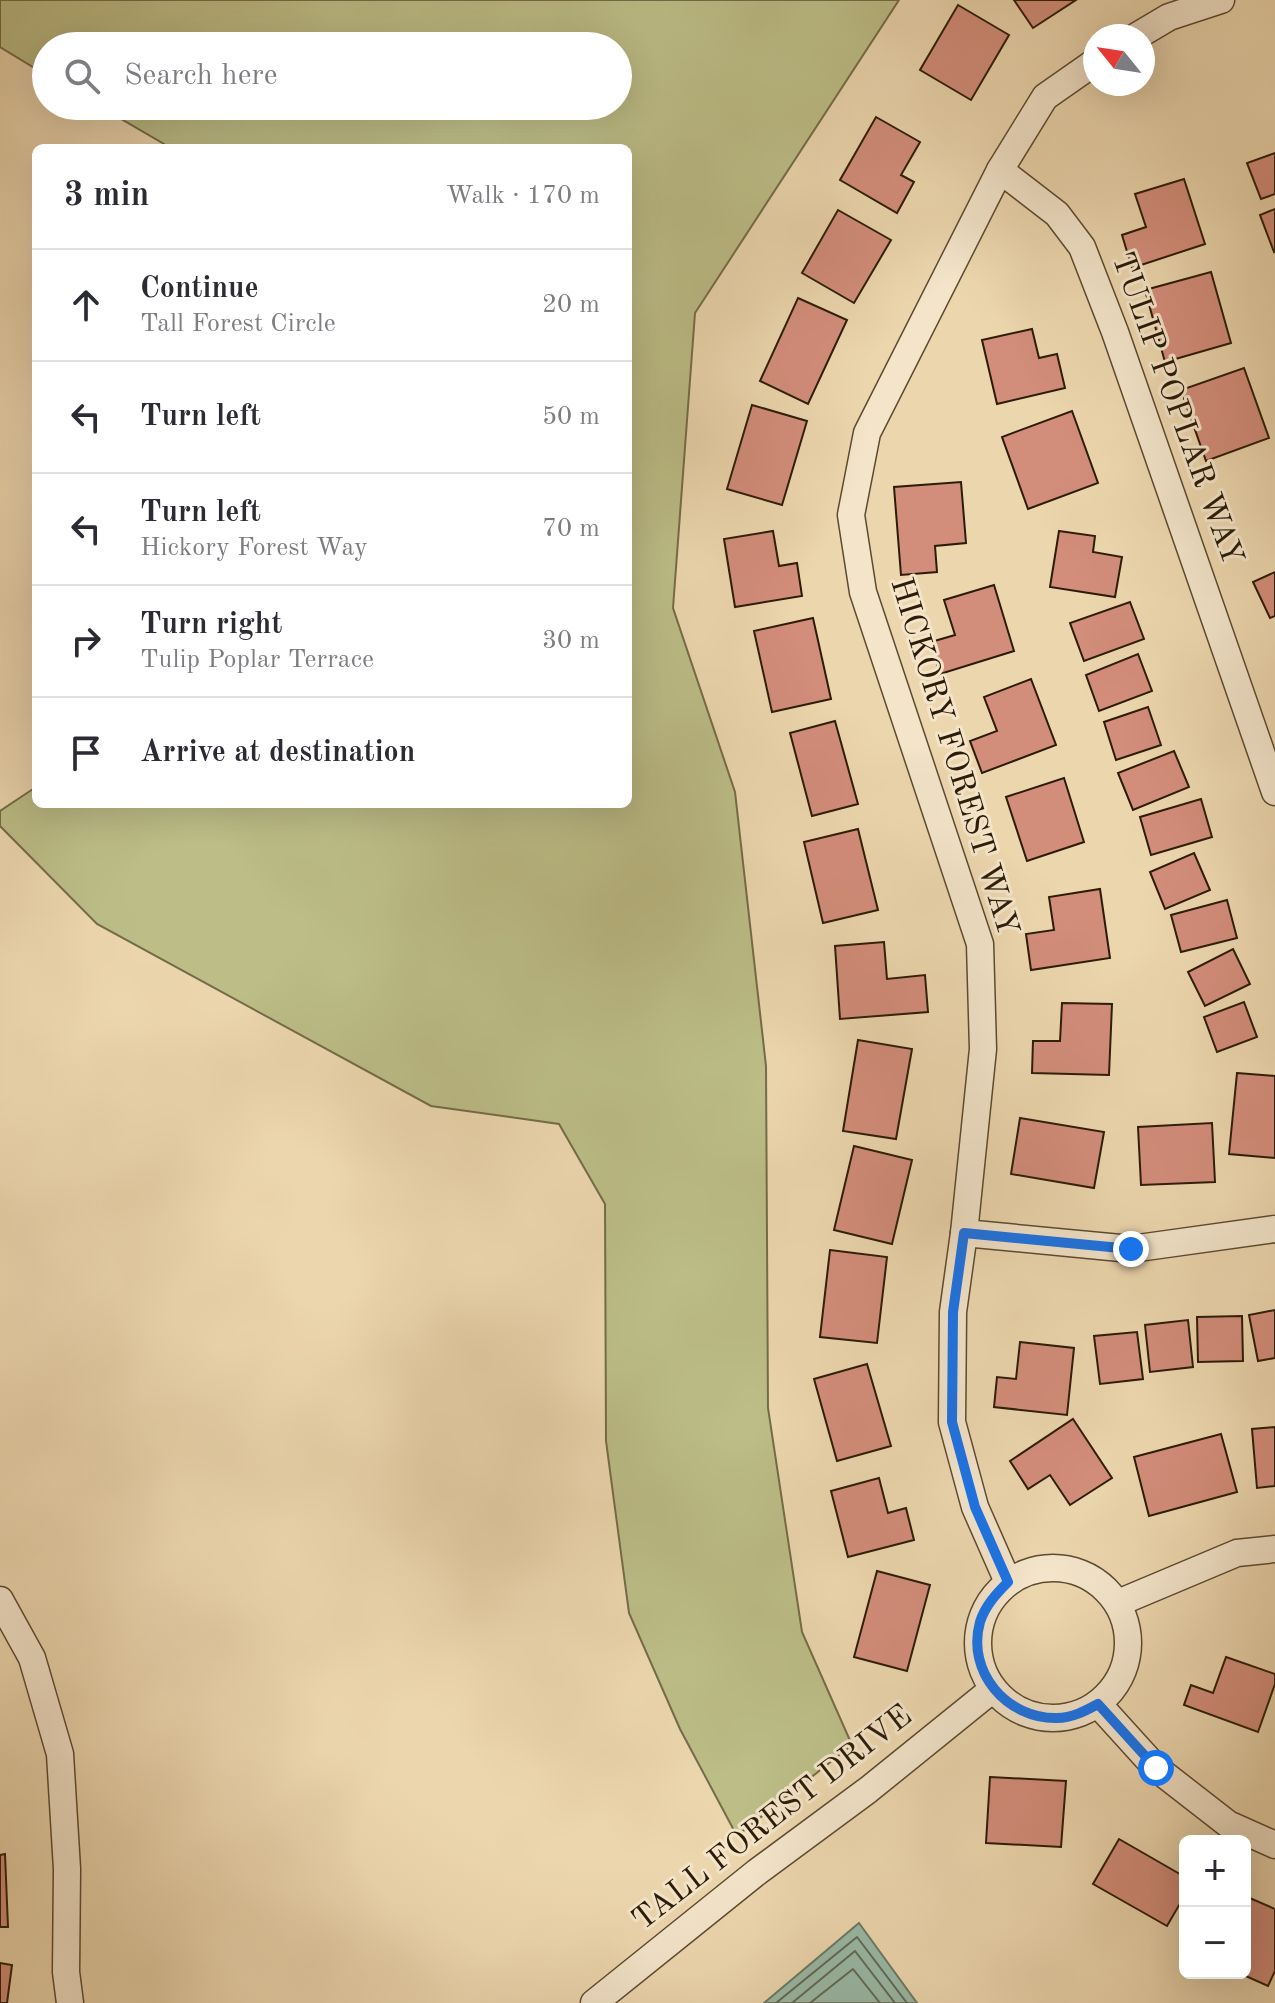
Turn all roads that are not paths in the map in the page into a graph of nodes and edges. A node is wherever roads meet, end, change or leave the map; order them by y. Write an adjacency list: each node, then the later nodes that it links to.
1 (1221, 0): 2 (street)
2 (1155, 25)
3 (1083, 70): 4 (street, HICKORY FOREST WAY)
4 (1000, 170): 5 (street, TULIP POPLAR WAY); 7 (street, HICKORY FOREST WAY)
5 (1275, 792)
6 (1275, 1229): 7 (street)
7 (964, 1233): 9 (street, HICKORY FOREST WAY)
8 (1275, 1549): 11 (street)
9 (1008, 1582): 11 (street); 12 (street)
10 (0, 1600): 15 (street)
11 (1118, 1603): 13 (street)
12 (993, 1689): 13 (street); 16 (street, TALL FOREST DRIVE)
13 (1098, 1704): 14 (street)
14 (1275, 1845)
15 (70, 2003)
16 (594, 2003)

